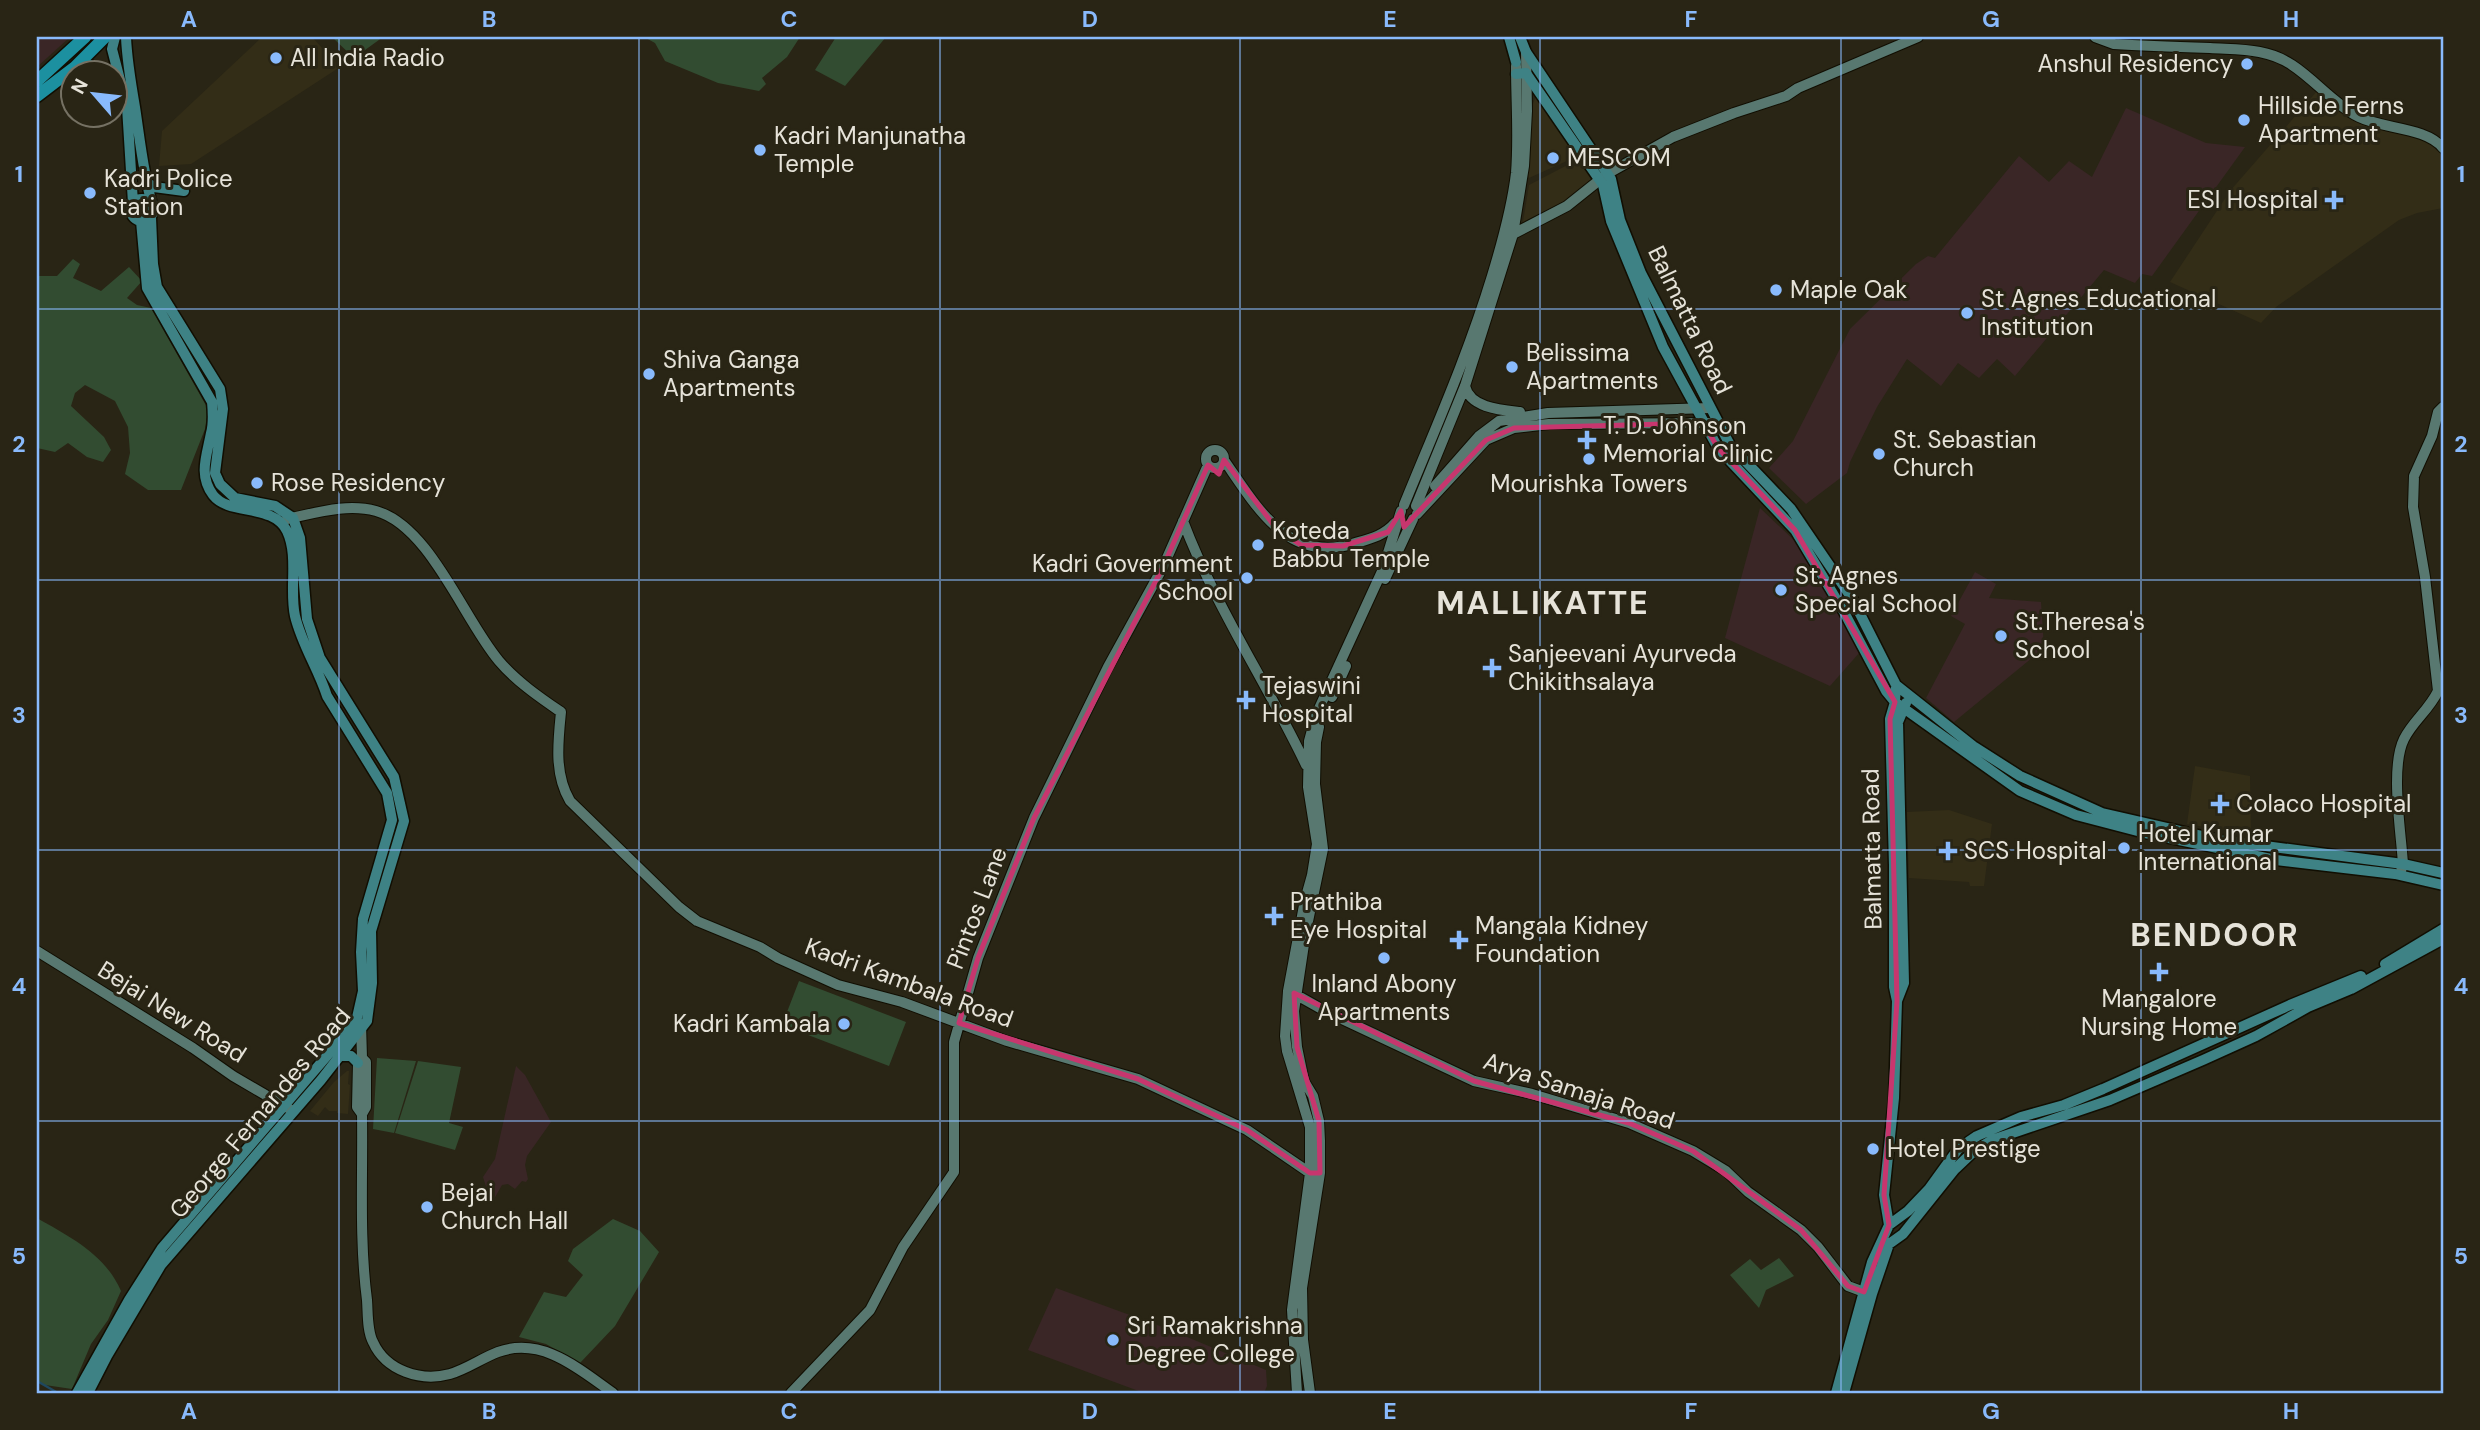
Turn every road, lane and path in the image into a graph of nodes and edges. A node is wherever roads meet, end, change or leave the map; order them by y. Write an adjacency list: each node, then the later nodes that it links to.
1 (85, 37): 12 (highway)
2 (105, 37): 9 (highway)
3 (115, 37): 10 (main road)
4 (126, 37): 17 (main road)
5 (1509, 37): 8 (main road)
6 (1918, 37): 16 (street)
7 (2095, 37): 15 (street)
8 (1520, 58): 16 (main road, Balmatta Road); 16 (main road); 22 (street); 32 (street)
9 (82, 60)
10 (114, 60)
11 (60, 78): 13 (highway)
12 (37, 81)
13 (37, 96)
14 (128, 130): 19 (main road)
15 (2443, 148)
16 (1604, 177): 22 (street); 25 (main road); 26 (main road, Balmatta Road)
17 (146, 182): 18 (main road); 20 (main road)
18 (184, 191)
19 (133, 203): 20 (main road); 21 (main road)
20 (152, 204): 21 (main road)
21 (146, 219): 34 (main road); 35 (main road)
22 (1513, 234): 23 (street)
23 (1465, 386): 27 (street); 33 (street)
24 (2443, 407): 43 (street)
25 (1696, 408): 26 (street); 27 (street); 28 (main road)
26 (1710, 408): 29 (main road, Balmatta Road)
27 (1527, 420): 28 (street); 33 (street)
28 (1703, 423): 29 (street); 39 (main road)
29 (1717, 423): 37 (main road, Balmatta Road)
30 (1224, 460): 31 (street); 31 (street); 32 (street)
31 (1208, 465): 36 (street, Pintos Lane)
32 (1401, 512): 33 (street); 42 (street)
33 (1415, 512): 42 (street)
34 (293, 517): 35 (street, Kadri Kambala Road); 40 (main road, George Fernandes Road); 51 (street, Kadri Kambala Road)
35 (279, 520): 41 (main road, George Fernandes Road)
36 (1183, 521): 42 (street); 51 (street, Pintos Lane)
37 (1896, 685): 38 (main road); 39 (main road, Balmatta Road)
38 (1910, 697): 39 (main road, Balmatta Road); 43 (main road)
39 (1899, 705): 43 (main road); 56 (main road, Balmatta Road)
40 (364, 731): 41 (main road); 50 (main road, George Fernandes Road)
41 (352, 738): 50 (main road, George Fernandes Road)
42 (1311, 769): 49 (street)
43 (2401, 869): 44 (main road); 45 (main road)
44 (2443, 873)
45 (2443, 885)
46 (2443, 929): 56 (main road)
47 (2443, 939): 57 (main road)
48 (37, 951): 54 (street, Bejai New Road)
49 (1292, 993): 55 (street); 58 (street, Arya Samaja Road)
50 (360, 1023): 52 (main road, George Fernandes Road); 53 (street); 54 (main road, George Fernandes Road)
51 (958, 1023): 55 (street, Kadri Kambala Road); 62 (street, Pintos Lane)
52 (340, 1056): 53 (main road); 54 (main road, George Fernandes Road)
53 (360, 1060): 61 (street)
54 (289, 1108): 59 (main road, George Fernandes Road); 60 (main road, George Fernandes Road)
55 (1315, 1173): 63 (street); 64 (street)
56 (1889, 1225): 57 (main road); 58 (main road)
57 (1905, 1232): 66 (main road)
58 (1864, 1292): 65 (main road)
59 (77, 1393)
60 (88, 1393)
61 (613, 1393)
62 (791, 1393)
63 (1297, 1393)
64 (1310, 1393)
65 (1836, 1393)
66 (1844, 1393)

